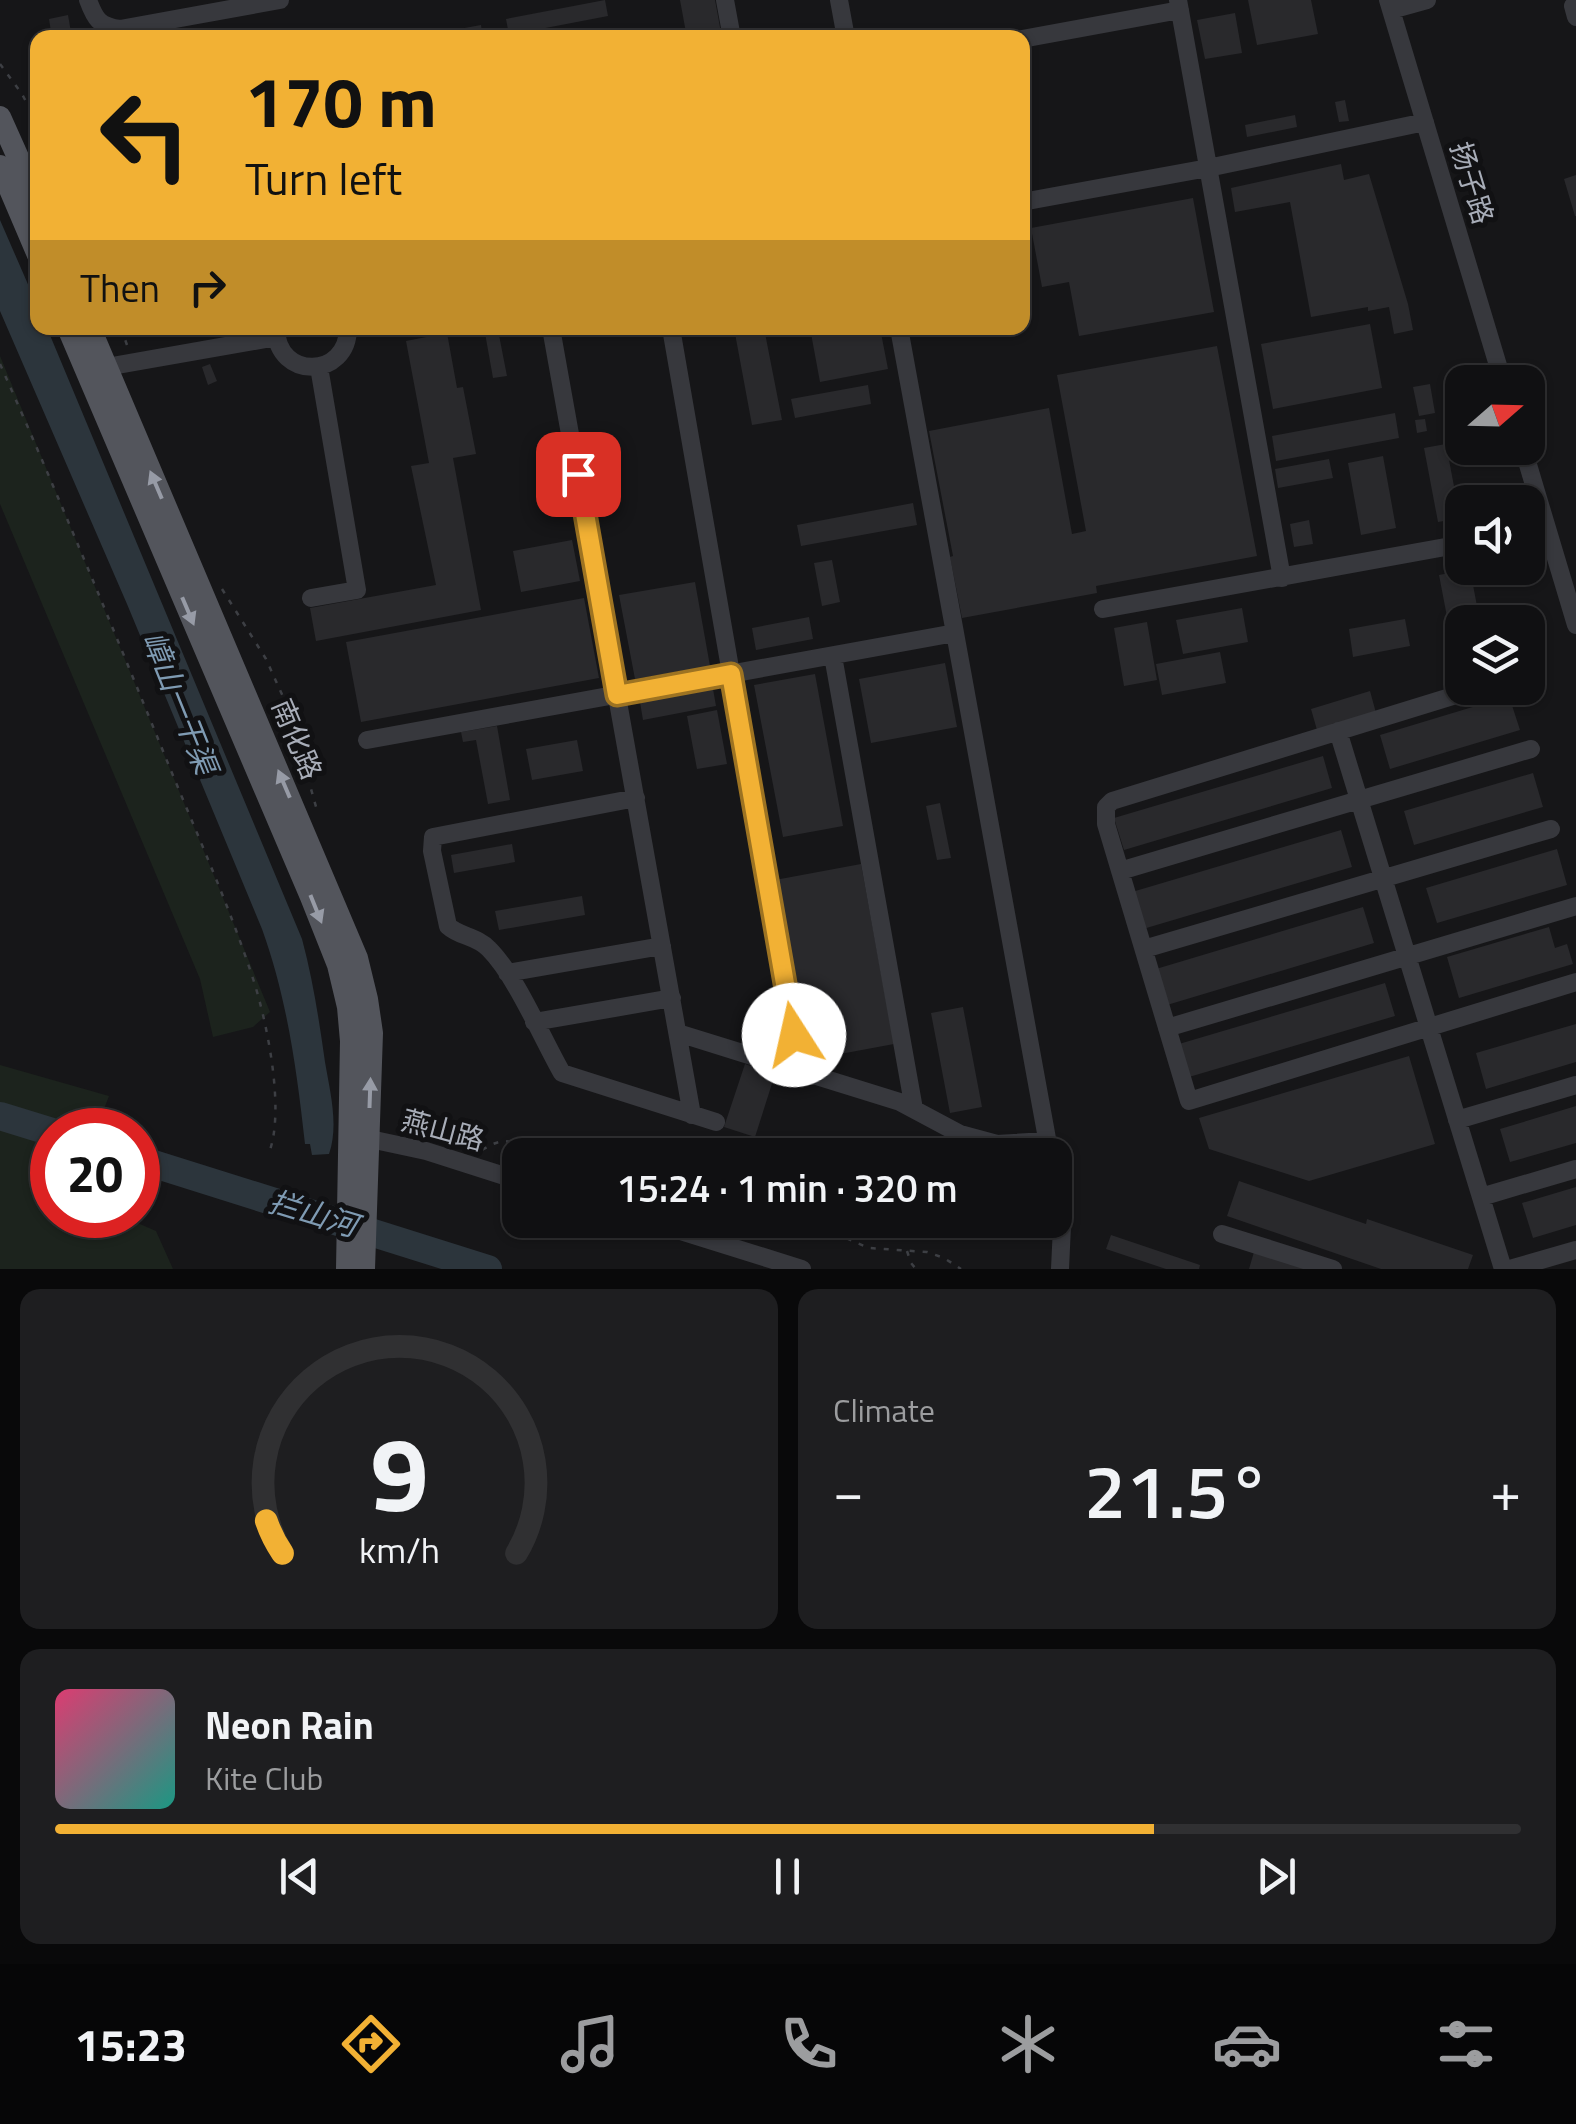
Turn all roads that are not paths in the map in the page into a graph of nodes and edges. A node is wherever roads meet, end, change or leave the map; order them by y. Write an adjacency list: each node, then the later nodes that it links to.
1 (88, 0): 8 (street)
2 (280, 0): 8 (street)
3 (725, 0): 9 (street)
4 (839, 0): 10 (street)
5 (1427, 0): 7 (street)
6 (1179, 5): 11 (street); 15 (street)
7 (1390, 5): 13 (street, 扬子路)
8 (211, 6)
9 (731, 30)
10 (845, 30)
11 (1030, 36)
12 (0, 116): 16 (main road)
13 (1424, 122): 15 (street); 27 (street, 扬子路)
14 (0, 166): 18 (main road)
15 (1208, 168): 17 (street); 33 (street)
16 (30, 184)
17 (1030, 198)
18 (30, 236)
19 (73, 335): 29 (main road, 南化路)
20 (91, 335): 29 (main road, 南化路)
21 (262, 335): 29 (street)
22 (277, 335): 28 (street)
23 (347, 335): 28 (street)
24 (552, 335): 41 (street)
25 (671, 335): 40 (street)
26 (900, 335): 38 (street)
27 (1498, 365)
28 (319, 366): 35 (street)
29 (96, 368): 68 (main road, 南化路)
30 (1527, 465): 31 (street)
31 (1547, 528): 34 (street)
32 (1445, 547): 33 (street)
33 (1282, 578): 36 (street)
34 (1571, 588): 37 (street)
35 (311, 598)
36 (1103, 609)
37 (1576, 625)
38 (955, 633): 39 (street); 70 (street)
39 (833, 656): 40 (street); 64 (street)
40 (731, 674): 41 (street); 62 (street)
41 (617, 695): 44 (street); 46 (street)
42 (1445, 698): 43 (street)
43 (1338, 731): 47 (street); 49 (street)
44 (367, 740)
45 (1531, 749): 47 (street)
46 (636, 798): 52 (street); 55 (street)
47 (1359, 801): 49 (street); 50 (street)
48 (1551, 829): 50 (street)
49 (1120, 871): 53 (street)
50 (1383, 878): 53 (street); 54 (street)
51 (1576, 906): 54 (street)
52 (662, 946): 55 (street); 57 (street)
53 (1144, 949): 60 (street)
54 (1407, 957): 59 (street); 60 (street)
55 (507, 974): 58 (street)
56 (1576, 982): 59 (street)
57 (672, 998): 58 (street); 61 (street)
58 (534, 1022): 65 (street)
59 (1429, 1027): 60 (street); 66 (street)
60 (1167, 1028)
61 (678, 1033): 62 (street); 65 (street)
62 (800, 1071): 64 (street)
63 (1576, 1085): 66 (street)
64 (914, 1109): 69 (street)
65 (692, 1115): 67 (street)
66 (1458, 1120): 74 (street)
67 (716, 1122)
68 (360, 1137): 72 (street, 燕山路); 73 (main road, 南化路)
69 (957, 1138)
70 (1046, 1138)
71 (1576, 1169): 74 (street)
72 (502, 1175)
73 (359, 1188): 79 (main road); 80 (main road)
74 (1481, 1197): 84 (street)
75 (1222, 1234): 83 (street)
76 (703, 1238): 81 (street)
77 (1061, 1238): 82 (street)
78 (1576, 1250): 84 (street)
79 (347, 1269)
80 (364, 1269)
81 (802, 1269)
82 (1060, 1269)
83 (1333, 1269)
84 (1507, 1269)

